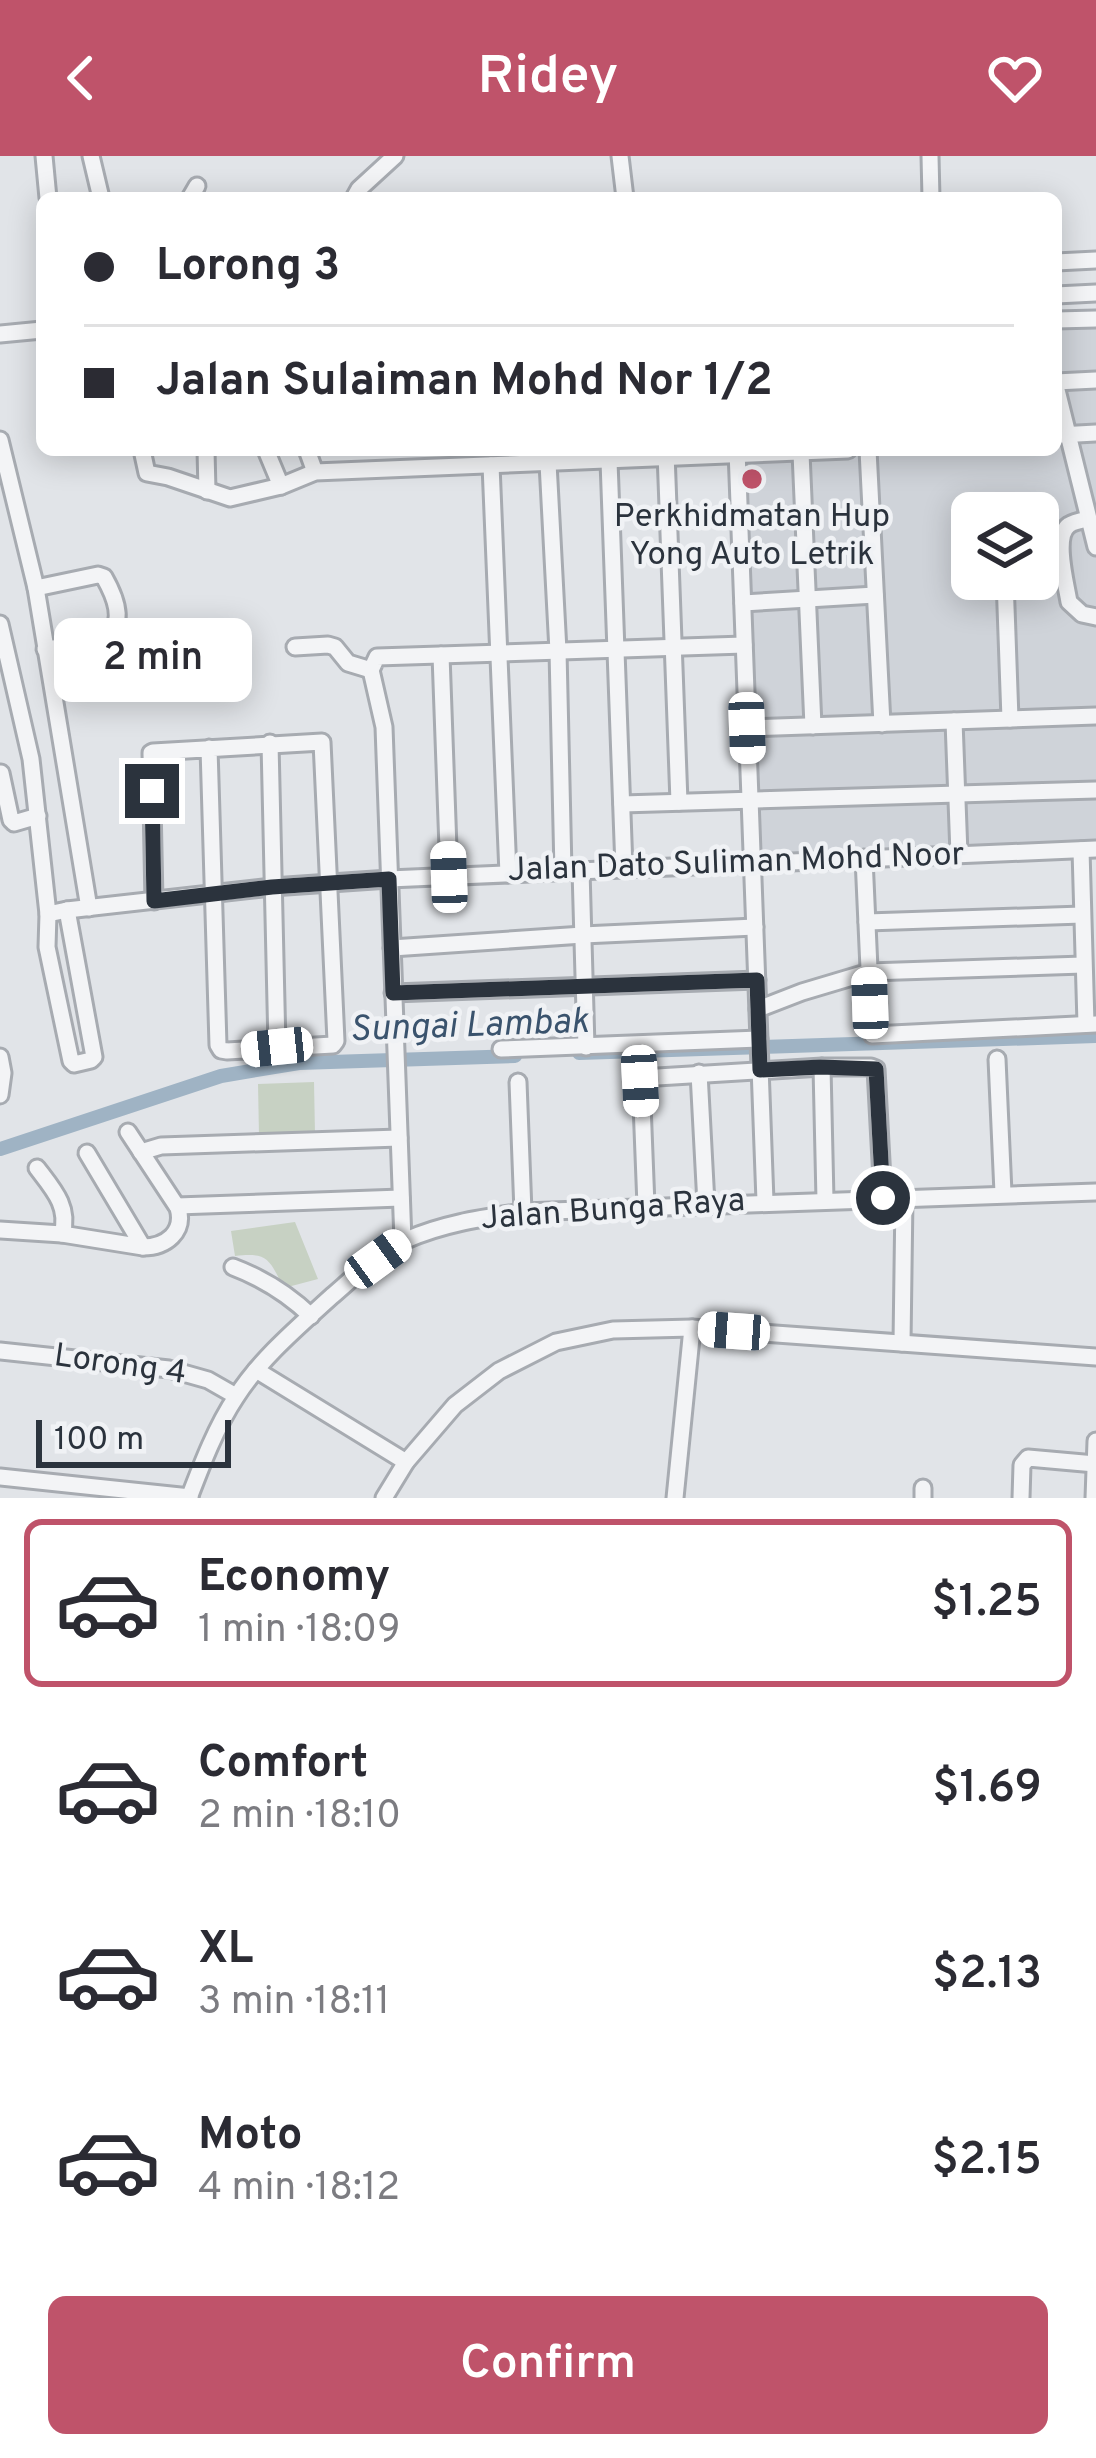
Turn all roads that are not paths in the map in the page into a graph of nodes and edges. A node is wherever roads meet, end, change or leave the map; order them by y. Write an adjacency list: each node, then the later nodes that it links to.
1 (44, 156): 6 (street)
2 (91, 156): 7 (street)
3 (395, 156): 8 (street)
4 (620, 156): 9 (street)
5 (930, 156): 10 (street)
6 (47, 192)
7 (100, 192)
8 (357, 192)
9 (624, 192)
10 (932, 192)
11 (1096, 260): 12 (street)
12 (1062, 262)
13 (1096, 293): 14 (street)
14 (1062, 295)
15 (1096, 319): 16 (street)
16 (1062, 320)
17 (36, 331): 18 (street)
18 (0, 334)
19 (1096, 380): 20 (street)
20 (1062, 383)
21 (1096, 433): 22 (street)
22 (1062, 435)
23 (1062, 438): 40 (street)
24 (0, 440): 43 (street)
25 (143, 456): 39 (street)
26 (206, 456): 39 (street)
27 (268, 456): 38 (street)
28 (309, 456): 37 (street)
29 (650, 456): 35 (street)
30 (666, 456): 52 (street)
31 (737, 456): 47 (street)
32 (801, 456): 45 (street)
33 (868, 456): 44 (street)
34 (497, 460): 36 (street); 37 (street); 56 (street)
35 (609, 461): 36 (street); 54 (street)
36 (548, 463): 55 (street)
37 (315, 472): 38 (street)
38 (281, 486): 39 (street)
39 (208, 491)
40 (1088, 519): 41 (street); 42 (street)
41 (1060, 542): 48 (street)
42 (1096, 547)
43 (35, 588): 53 (street); 53 (street)
44 (875, 595): 45 (street); 62 (street)
45 (807, 598): 47 (street); 63 (street)
46 (1006, 600): 60 (street)
47 (743, 602): 50 (street)
48 (1096, 616)
49 (0, 624): 73 (street)
50 (744, 645): 52 (street); 64 (street)
51 (295, 647): 58 (street)
52 (673, 647): 54 (street); 71 (street)
53 (45, 649): 87 (street)
54 (617, 649): 55 (street); 72 (street)
55 (558, 651): 56 (street); 79 (street)
56 (499, 653): 57 (street); 80 (street)
57 (442, 655): 58 (street); 81 (street)
58 (374, 664): 82 (street)
59 (1096, 716): 60 (street)
60 (1010, 719): 61 (street)
61 (955, 721): 62 (street); 69 (street)
62 (881, 724): 63 (street)
63 (813, 726): 64 (street)
64 (747, 728): 70 (street)
65 (270, 743): 66 (street); 83 (street); 84 (street)
66 (209, 748): 85 (street); 86 (street)
67 (1, 773): 73 (street)
68 (1096, 790): 69 (street)
69 (957, 794): 70 (street); 75 (street)
70 (750, 800): 71 (street); 77 (street)
71 (679, 802): 72 (street)
72 (622, 804): 78 (street)
73 (38, 817): 89 (street)
74 (1088, 849): 75 (street, Jalan Dato Suliman Mohd Noor); 90 (street)
75 (959, 854): 76 (street, Jalan Dato Suliman Mohd Noor)
76 (863, 858): 77 (street, Jalan Dato Suliman Mohd Noor); 91 (street)
77 (752, 862): 78 (street, Jalan Dato Suliman Mohd Noor); 92 (street)
78 (624, 868): 79 (street, Jalan Dato Suliman Mohd Noor)
79 (572, 871): 80 (street, Jalan Dato Suliman Mohd Noor); 93 (street)
80 (508, 874): 81 (street, Jalan Dato Suliman Mohd Noor)
81 (449, 877): 82 (street, Jalan Dato Suliman Mohd Noor)
82 (389, 879): 83 (street, Jalan Dato Suliman Mohd Noor); 94 (street)
83 (330, 883): 84 (street, Jalan Dato Suliman Mohd Noor); 102 (street)
84 (272, 887): 85 (street, Jalan Dato Suliman Mohd Noor); 102 (street)
85 (214, 894): 86 (street, Jalan Dato Suliman Mohd Noor); 102 (street)
86 (154, 901): 87 (street, Jalan Dato Suliman Mohd Noor)
87 (89, 908): 88 (street, Jalan Dato Suliman Mohd Noor)
88 (67, 910): 89 (street, Jalan Dato Suliman Mohd Noor); 89 (street)
89 (49, 914)
90 (1082, 915): 91 (street); 95 (street)
91 (867, 922): 96 (street)
92 (755, 927): 93 (street); 97 (street)
93 (583, 935): 94 (street); 98 (street)
94 (392, 948): 99 (street)
95 (1083, 965): 96 (street); 101 (street)
96 (869, 972): 100 (street); 101 (street)
97 (757, 980): 98 (street); 100 (street)
98 (584, 986): 99 (street); 103 (street)
99 (393, 993): 113 (street)
100 (758, 1010): 105 (street)
101 (1091, 1024)
102 (277, 1047)
103 (586, 1047): 104 (street); 105 (street)
104 (501, 1049)
105 (759, 1052): 108 (street); 109 (street); 123 (street)
106 (0, 1058): 111 (street)
107 (997, 1059): 118 (street)
108 (821, 1067): 120 (street); 122 (street)
109 (699, 1073): 124 (street); 125 (street)
110 (518, 1082): 127 (street)
111 (0, 1095)
112 (128, 1132): 114 (street)
113 (399, 1138): 114 (street); 119 (street)
114 (141, 1152): 126 (street)
115 (87, 1153): 131 (street)
116 (37, 1168): 129 (street)
117 (1096, 1192): 118 (street, Jalan Bunga Raya)
118 (1003, 1193): 121 (street, Jalan Bunga Raya)
119 (401, 1198): 126 (street); 130 (street)
120 (883, 1198): 121 (street, Jalan Bunga Raya); 122 (street, Jalan Bunga Raya)
121 (904, 1198): 135 (street)
122 (825, 1200): 123 (street, Jalan Bunga Raya)
123 (765, 1202): 124 (street, Jalan Bunga Raya)
124 (706, 1204): 125 (street, Jalan Bunga Raya)
125 (646, 1206): 127 (street, Jalan Bunga Raya)
126 (178, 1211): 131 (street)
127 (524, 1211): 130 (street, Jalan Bunga Raya)
128 (0, 1230): 129 (street)
129 (62, 1234): 131 (street)
130 (403, 1241): 133 (street, Jalan Bunga Raya)
131 (143, 1247)
132 (233, 1267): 133 (street)
133 (311, 1316): 138 (street, Jalan Bunga Raya)
134 (692, 1328): 135 (street); 141 (street); 146 (street)
135 (902, 1343): 137 (street)
136 (0, 1351): 139 (street, Lorong 4)
137 (1096, 1357)
138 (256, 1370): 139 (street, Jalan Bunga Raya); 141 (street)
139 (236, 1396): 144 (street, Jalan Bunga Raya)
140 (1096, 1441): 142 (street)
141 (406, 1462): 145 (street)
142 (1095, 1463): 147 (street); 148 (street)
143 (0, 1477): 144 (street)
144 (190, 1497)
145 (384, 1498)
146 (675, 1498)
147 (1021, 1498)
148 (1094, 1498)

